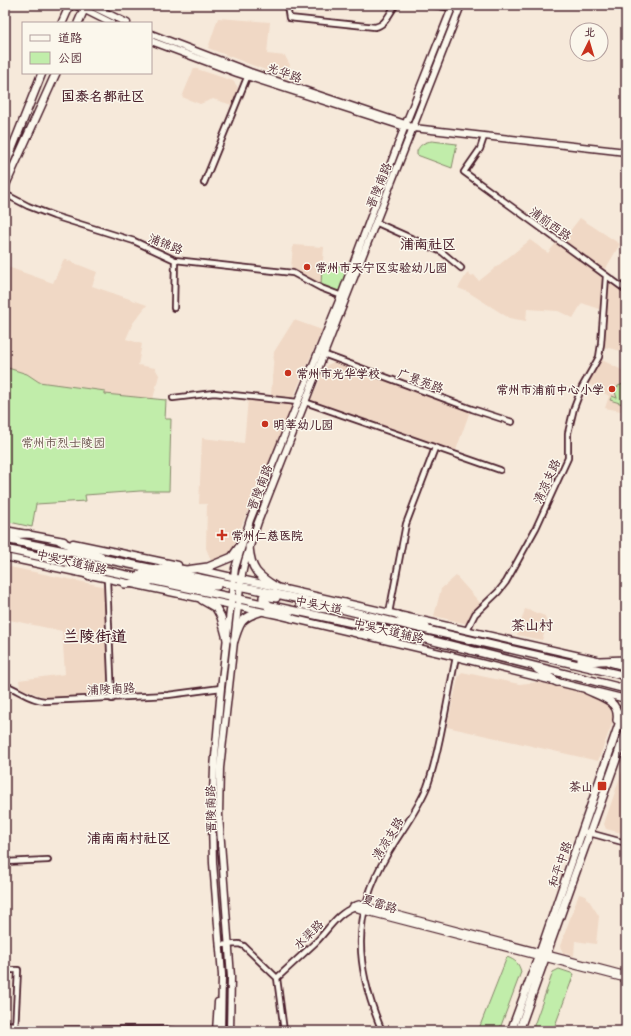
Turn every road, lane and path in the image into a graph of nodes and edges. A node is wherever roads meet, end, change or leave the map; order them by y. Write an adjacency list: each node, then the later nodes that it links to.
1 (70, 5): 9 (main road)
2 (75, 5): 8 (main road)
3 (287, 5): 4 (street)
4 (396, 5)
5 (433, 5): 7 (street)
6 (461, 5): 19 (main road, 晋陵南路)
7 (453, 6): 18 (main road, 晋陵南路)
8 (86, 7): 10 (main road); 11 (main road); 12 (main road)
9 (62, 22)
10 (78, 22)
11 (109, 22)
12 (124, 22)
13 (152, 34): 17 (main road, 光华路)
14 (152, 41): 17 (main road, 光华路)
15 (42, 74): 22 (main road)
16 (56, 74): 24 (main road)
17 (249, 74): 18 (main road, 光华路); 23 (street)
18 (405, 125): 19 (main road, 光华路); 31 (main road, 晋陵南路)
19 (413, 127): 20 (main road, 光华路); 26 (main road, 晋陵南路)
20 (484, 136): 21 (main road, 光华路); 29 (street, 浦前西路)
21 (626, 152)
22 (5, 166)
23 (204, 183)
24 (5, 186)
25 (5, 194): 27 (street, 浦锦路)
26 (375, 222): 28 (street); 31 (main road, 晋陵南路)
27 (175, 260): 31 (street, 浦锦路); 32 (street)
28 (461, 268)
29 (606, 276): 30 (street, 浦前西路); 73 (street, 清凉支路)
30 (626, 290)
31 (344, 297): 33 (main road, 晋陵南路); 35 (main road, 晋陵南路)
32 (174, 308)
33 (323, 354): 35 (main road, 晋陵南路); 36 (street, 广景苑路)
34 (173, 398): 35 (street)
35 (301, 402): 37 (street); 44 (main road, 晋陵南路); 45 (main road, 晋陵南路)
36 (512, 422)
37 (435, 448): 38 (street); 70 (street)
38 (500, 470)
39 (5, 530): 40 (main road, 中吴大道辅路)
40 (28, 534): 41 (main road); 43 (main road, 中吴大道辅路)
41 (5, 535)
42 (5, 539): 49 (main road, 中吴大道)
43 (60, 540): 49 (main road); 50 (main road, 中吴大道辅路)
44 (242, 543): 50 (main road); 56 (main road, 晋陵南路)
45 (250, 547): 57 (main road, 晋陵南路); 60 (main road)
46 (5, 549): 48 (main road, 中吴大道)
47 (5, 557): 53 (main road, 中吴大道辅路)
48 (47, 558): 52 (main road, 中吴大道); 53 (main road)
49 (108, 560): 51 (main road, 中吴大道)
50 (197, 569): 51 (main road); 56 (main road, 中吴大道辅路)
51 (155, 570): 55 (main road, 中吴大道)
52 (122, 574): 55 (main road); 59 (main road, 中吴大道)
53 (90, 576): 54 (main road, 中吴大道辅路)
54 (107, 580): 58 (main road, 中吴大道辅路); 96 (street)
55 (214, 581): 56 (main road, 中吴大道)
56 (233, 581): 57 (main road, 中吴大道); 61 (main road, 晋陵南路)
57 (241, 583): 60 (main road, 中吴大道辅路); 62 (main road, 晋陵南路); 67 (main road, 中吴大道)
58 (125, 584): 59 (main road); 63 (main road, 中吴大道辅路)
59 (179, 585): 61 (main road, 中吴大道)
60 (276, 586): 67 (main road, 中吴大道辅路)
61 (231, 597): 62 (main road, 中吴大道); 66 (main road, 晋陵南路)
62 (239, 598): 64 (main road, 中吴大道); 68 (main road, 晋陵南路)
63 (202, 600): 66 (main road, 中吴大道辅路); 79 (main road)
64 (257, 602): 65 (main road, 中吴大道); 72 (main road)
65 (270, 605): 67 (main road); 74 (main road, 中吴大道)
66 (230, 606): 68 (main road, 中吴大道辅路); 79 (main road, 晋陵南路)
67 (344, 606): 70 (main road, 中吴大道辅路); 75 (main road, 中吴大道)
68 (238, 607): 69 (main road, 中吴大道辅路); 79 (main road, 晋陵南路)
69 (260, 612): 72 (main road, 中吴大道辅路); 79 (main road)
70 (389, 613): 71 (main road, 中吴大道辅路)
71 (398, 614): 73 (main road, 中吴大道辅路); 75 (main road)
72 (292, 618): 76 (main road, 中吴大道辅路)
73 (467, 630): 83 (main road, 中吴大道辅路)
74 (400, 633): 77 (main road, 中吴大道); 78 (main road)
75 (441, 633): 78 (main road, 中吴大道)
76 (359, 634): 77 (main road); 82 (main road, 中吴大道辅路)
77 (418, 637): 80 (main road, 中吴大道)
78 (463, 638): 81 (main road, 中吴大道)
79 (230, 640): 93 (main road, 晋陵南路); 108 (main road, 晋陵南路)
80 (493, 656): 85 (main road); 86 (main road, 中吴大道)
81 (541, 656): 83 (main road); 85 (main road, 中吴大道)
82 (456, 657): 91 (main road, 中吴大道辅路); 107 (street, 清凉支路)
83 (600, 660): 84 (main road); 88 (main road, 中吴大道辅路)
84 (626, 660)
85 (563, 661): 89 (main road, 中吴大道)
86 (517, 662): 87 (main road, 中吴大道); 89 (main road)
87 (532, 665): 91 (main road); 94 (main road, 中吴大道)
88 (626, 667)
89 (600, 670): 90 (main road, 中吴大道)
90 (626, 676)
91 (557, 682): 95 (main road, 中吴大道辅路)
92 (5, 685): 96 (street, 浦陵南路)
93 (221, 688): 96 (street, 浦陵南路); 109 (main road, 晋陵南路)
94 (626, 689)
95 (587, 690): 97 (main road, 中吴大道辅路); 100 (main road)
96 (112, 699)
97 (626, 699)
98 (626, 704): 100 (main road, 和平中路)
99 (626, 732): 102 (main road, 和平中路)
100 (613, 740): 101 (main road, 和平中路)
101 (582, 831): 102 (street); 110 (main road, 和平中路)
102 (590, 833): 103 (street); 111 (main road, 和平中路)
103 (626, 843)
104 (48, 860): 105 (street)
105 (5, 862)
106 (355, 907): 107 (street, 夏雷路); 115 (street, 水渠路)
107 (365, 908): 110 (street, 夏雷路); 124 (street, 清凉支路)
108 (229, 945): 109 (street); 115 (street); 119 (main road, 晋陵南路)
109 (219, 946): 113 (main road, 晋陵南路)
110 (538, 955): 111 (street, 夏雷路); 125 (main road, 和平中路)
111 (546, 957): 114 (street, 夏雷路); 116 (street, 夏雷路); 126 (main road, 和平中路)
112 (5, 970): 118 (street)
113 (222, 974): 121 (main road); 122 (main road, 晋陵南路)
114 (626, 975)
115 (277, 978): 123 (street)
116 (626, 979)
117 (5, 1024): 118 (street)
118 (15, 1028): 120 (street)
119 (231, 1029)
120 (175, 1031)
121 (216, 1031)
122 (221, 1031)
123 (284, 1031)
124 (382, 1031)
125 (511, 1031)
126 (519, 1031)

